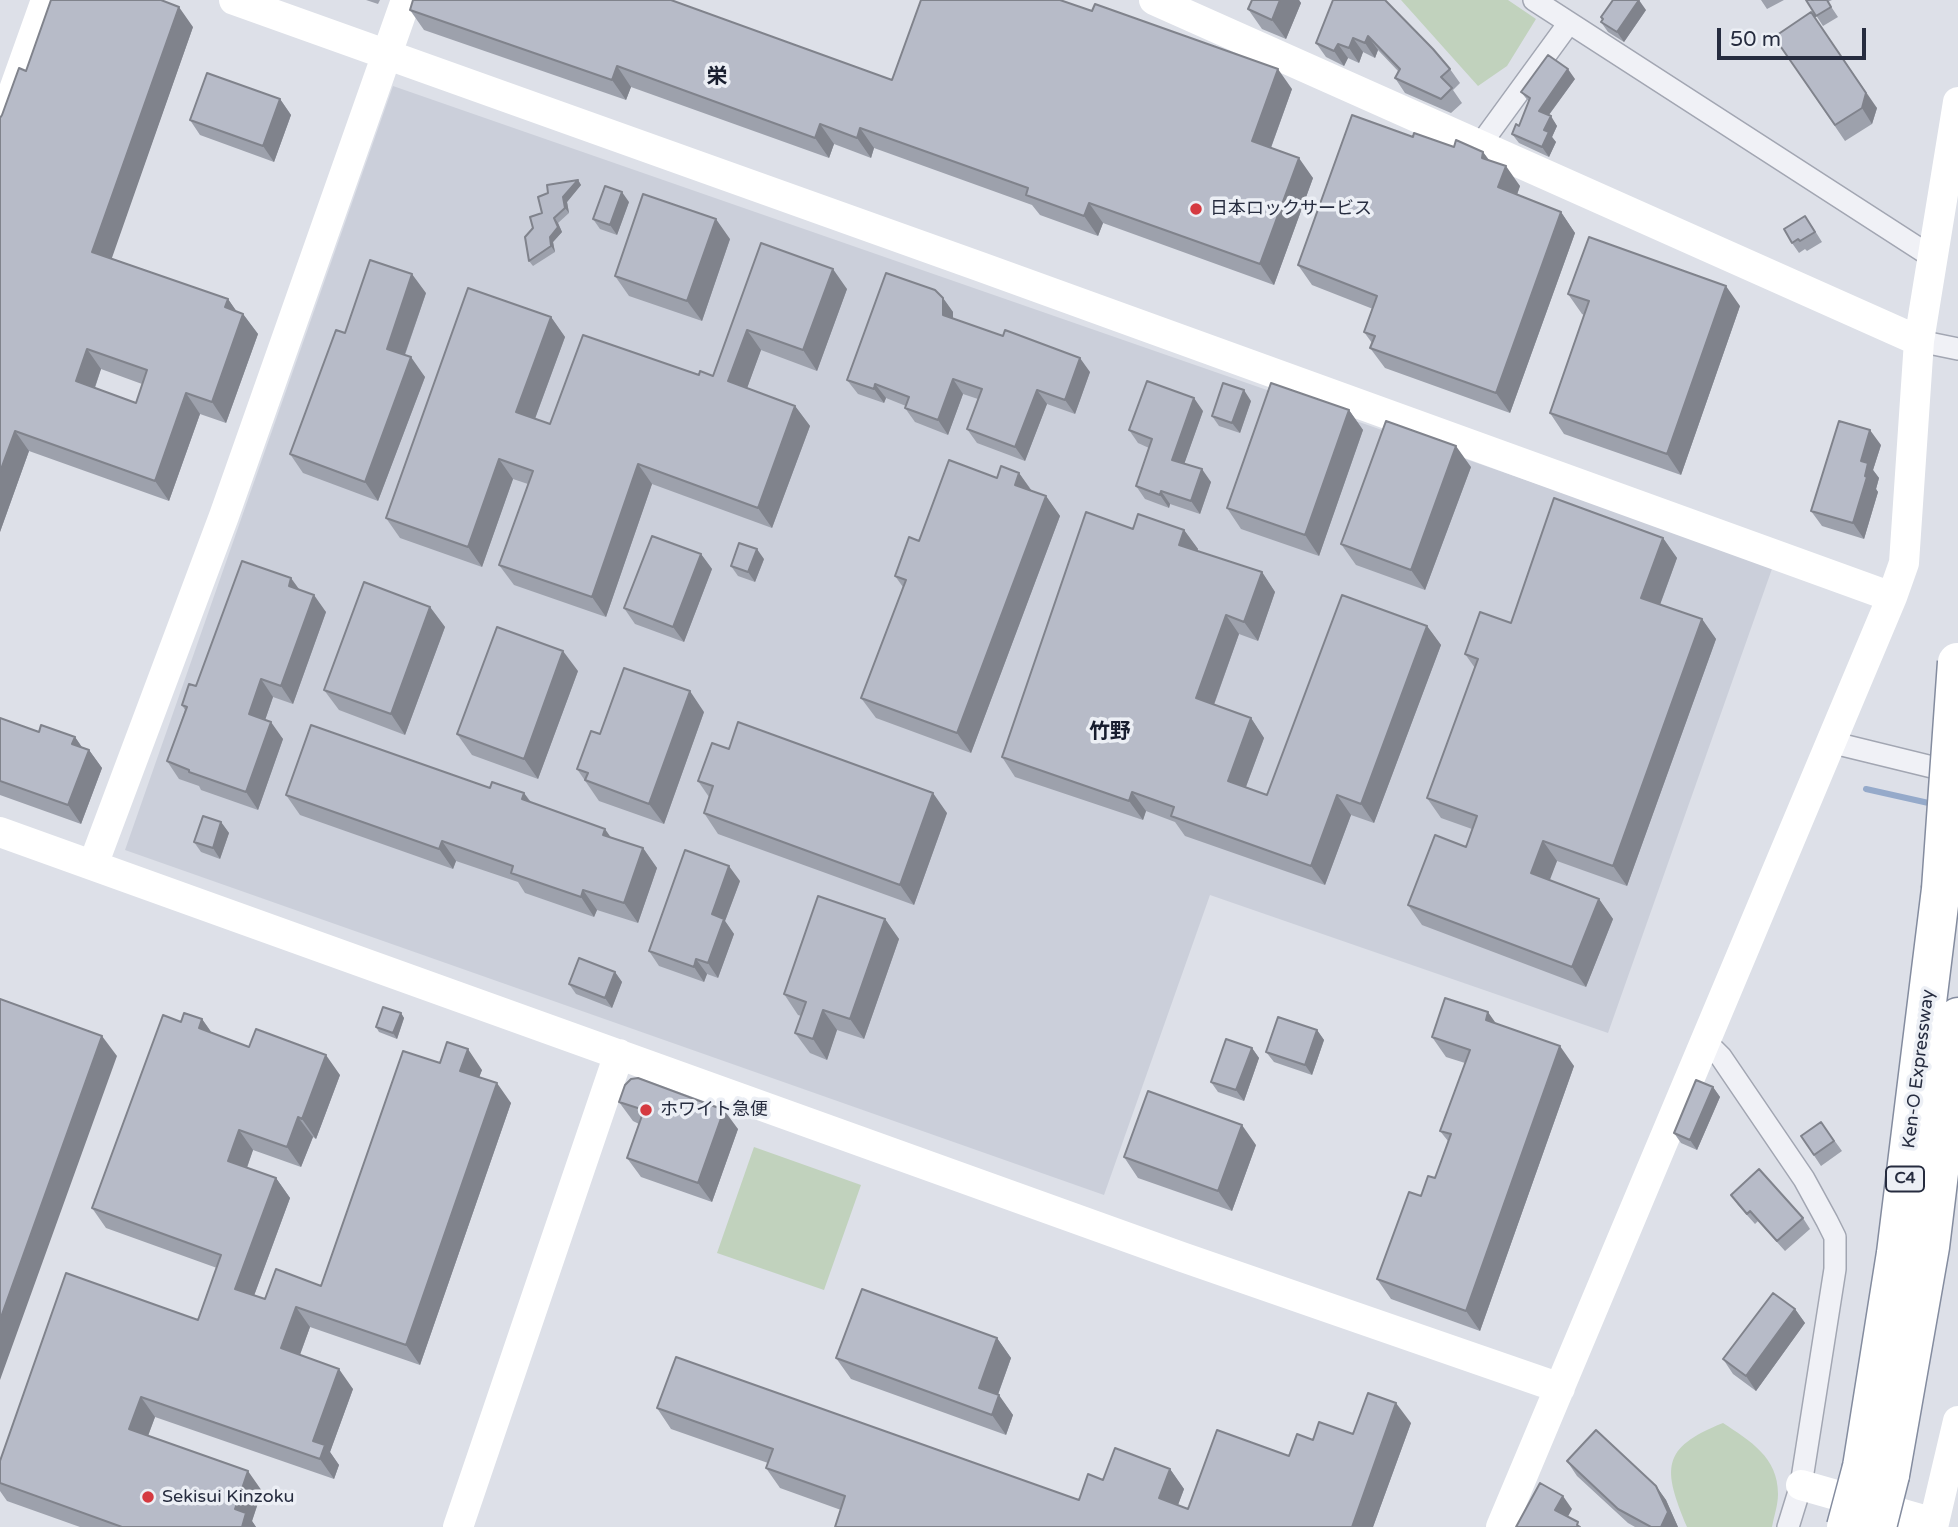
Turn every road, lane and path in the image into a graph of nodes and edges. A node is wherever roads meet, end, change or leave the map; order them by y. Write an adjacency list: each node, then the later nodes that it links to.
1 (46, 0): 9 (street)
2 (234, 0): 7 (street)
3 (406, 0): 7 (street)
4 (1154, 0): 10 (street)
5 (1534, 0): 6 (street)
6 (1569, 23): 10 (street); 11 (street)
7 (386, 54): 14 (street); 19 (street)
8 (1958, 102): 11 (street)
9 (0, 129)
10 (1480, 145): 12 (street)
11 (1932, 257): 12 (street)
12 (1919, 341): 13 (street); 14 (street)
13 (1958, 349)
14 (1892, 597): 16 (street)
15 (1958, 656): 25 (highway, Ken-O Expressway / C4, bridge)
16 (1830, 742): 17 (street); 21 (street)
17 (1958, 773)
18 (0, 832): 19 (street)
19 (93, 865): 22 (street)
20 (1958, 1017): 25 (highway, Ken-O Expressway / C4)
21 (1704, 1040): 23 (street); 26 (street)
22 (619, 1054): 23 (street); 29 (street)
23 (1560, 1388): 28 (street)
24 (1958, 1421): 27 (street)
25 (1876, 1471): 31 (highway, Ken-O Expressway / C4, bridge); 32 (highway, Ken-O Expressway / C4, bridge)
26 (1801, 1485): 27 (street); 30 (street)
27 (1934, 1525)
28 (1502, 1526)
29 (458, 1527)
30 (1788, 1527)
31 (1846, 1527)
32 (1877, 1527)

